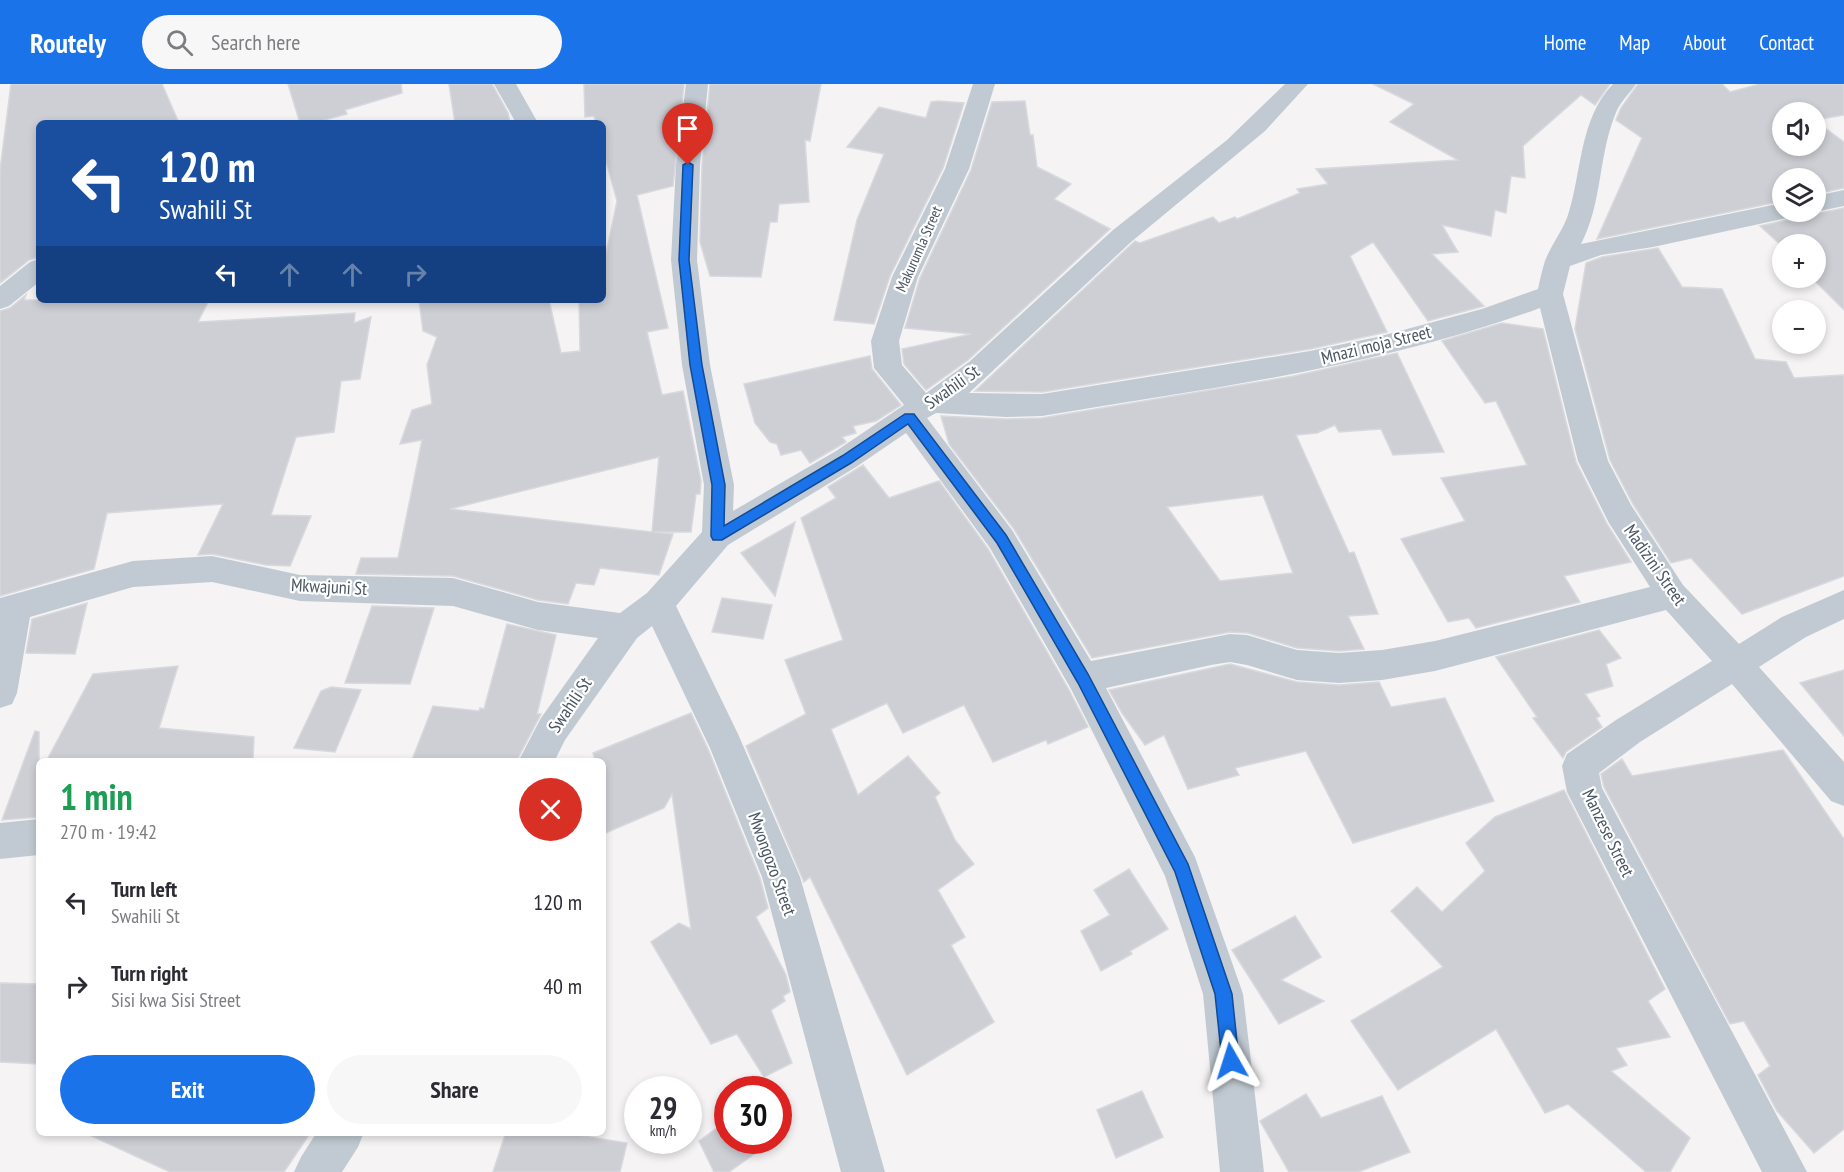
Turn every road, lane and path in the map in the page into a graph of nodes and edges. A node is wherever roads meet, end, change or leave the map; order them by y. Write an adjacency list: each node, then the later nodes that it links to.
1 (505, 84): 6 (street)
2 (697, 84): 15 (street)
3 (984, 84): 14 (street, Makurumla Street)
4 (1297, 84): 14 (street, Swahili St)
5 (1625, 84): 10 (street)
6 (525, 120)
7 (1844, 198): 8 (street)
8 (1826, 202)
9 (1772, 213): 10 (street)
10 (1558, 261): 12 (street)
11 (36, 270): 13 (street)
12 (1550, 294): 14 (street, Mnazi moja Street); 16 (street, Madizini Street)
13 (0, 300)
14 (923, 409): 15 (street, Swahili St); 22 (street, Makurumla Street)
15 (717, 536): 17 (street, Swahili St)
16 (1672, 595): 21 (street, Madizini Street); 22 (street)
17 (658, 603): 20 (street, Swahili St); 30 (street, Mwongozo Street)
18 (1844, 604): 21 (street, Manzese Street)
19 (8, 610): 20 (street, Mkwajuni St); 23 (street)
20 (625, 628): 24 (street, Swahili St)
21 (1736, 664): 25 (street, Madizini Street); 32 (street, Manzese Street)
22 (1083, 678): 31 (street, Makurumla Street)
23 (0, 693)
24 (538, 758)
25 (1844, 789)
26 (36, 837): 27 (street)
27 (0, 841)
28 (341, 1136): 29 (street)
29 (316, 1172)
30 (863, 1172)
31 (1242, 1172)
32 (1785, 1172)

